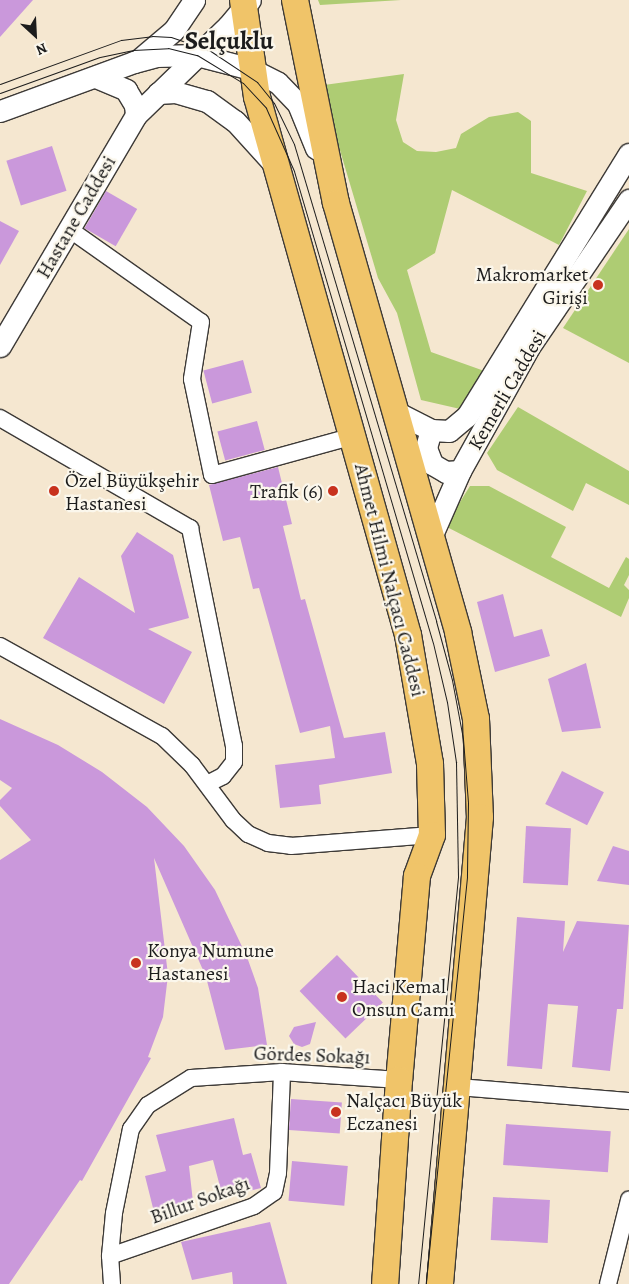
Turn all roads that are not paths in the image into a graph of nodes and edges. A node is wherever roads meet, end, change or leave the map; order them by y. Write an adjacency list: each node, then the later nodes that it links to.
1 (194, 0): 5 (street)
2 (294, 0): 14 (main road)
3 (245, 3): 4 (street, Hastane Caddesi); 6 (main road, Ahmet Hilmi Nalçacı Caddesi)
4 (197, 55): 5 (street); 6 (street); 8 (street, Hastane Caddesi)
5 (134, 62): 7 (street)
6 (251, 69): 12 (main road, Ahmet Hilmi Nalçacı Caddesi); 14 (street)
7 (96, 77): 9 (street); 10 (street)
8 (158, 93): 10 (street, Hastane Caddesi); 12 (street)
9 (0, 111)
10 (136, 115): 15 (street, Hastane Caddesi)
11 (629, 154): 19 (street, Kemerli Caddesi)
12 (276, 167): 20 (main road, Ahmet Hilmi Nalçacı Caddesi)
13 (629, 200): 21 (street, Kemerli Caddesi)
14 (336, 204): 17 (main road)
15 (69, 229): 16 (street, Hastane Caddesi); 20 (street)
16 (0, 346)
17 (394, 411): 19 (street); 22 (main road)
18 (0, 418): 24 (street)
19 (431, 430): 21 (street)
20 (354, 436): 25 (main road, Ahmet Hilmi Nalçacı Caddesi)
21 (460, 471): 22 (street, Kemerli Caddesi)
22 (431, 537): 28 (main road)
23 (0, 646): 24 (street)
24 (207, 784): 25 (street)
25 (432, 835): 27 (main road, Ahmet Hilmi Nalçacı Caddesi)
26 (282, 1072): 27 (street, Gördes Sokağı); 31 (street, Billur Sokağı); 31 (street, Gördes Sokağı)
27 (398, 1080): 33 (main road, Ahmet Hilmi Nalçacı Caddesi)
28 (457, 1087): 29 (street); 34 (main road)
29 (629, 1101)
30 (629, 1203): 35 (street)
31 (110, 1256): 32 (street, Gördes Sokağı)
32 (112, 1284)
33 (385, 1284)
34 (440, 1284)
35 (608, 1284)

